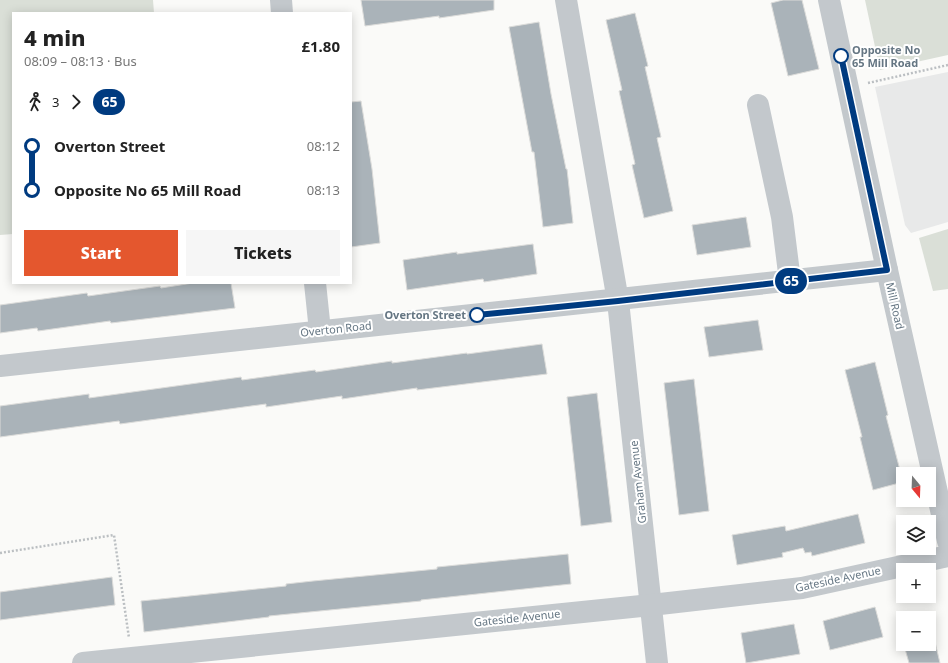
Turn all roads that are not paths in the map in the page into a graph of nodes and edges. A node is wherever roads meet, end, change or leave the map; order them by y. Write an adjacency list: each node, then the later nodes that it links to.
1 (280, 0): 4 (street)
2 (566, 0): 9 (street)
3 (829, 0): 6 (street, Mill Road)
4 (282, 12)
5 (758, 105): 7 (street)
6 (887, 270): 7 (street, Overton Road); 12 (street, Mill Road)
7 (790, 281): 9 (street, Overton Road)
8 (314, 284): 10 (street)
9 (618, 301): 10 (street, Overton Road); 14 (street, Graham Avenue)
10 (320, 331): 11 (street, Overton Road)
11 (0, 366)
12 (948, 541)
13 (948, 556): 14 (street, Gateside Avenue)
14 (651, 605): 15 (street, Gateside Avenue); 16 (street, Graham Avenue)
15 (83, 663)
16 (657, 663)

